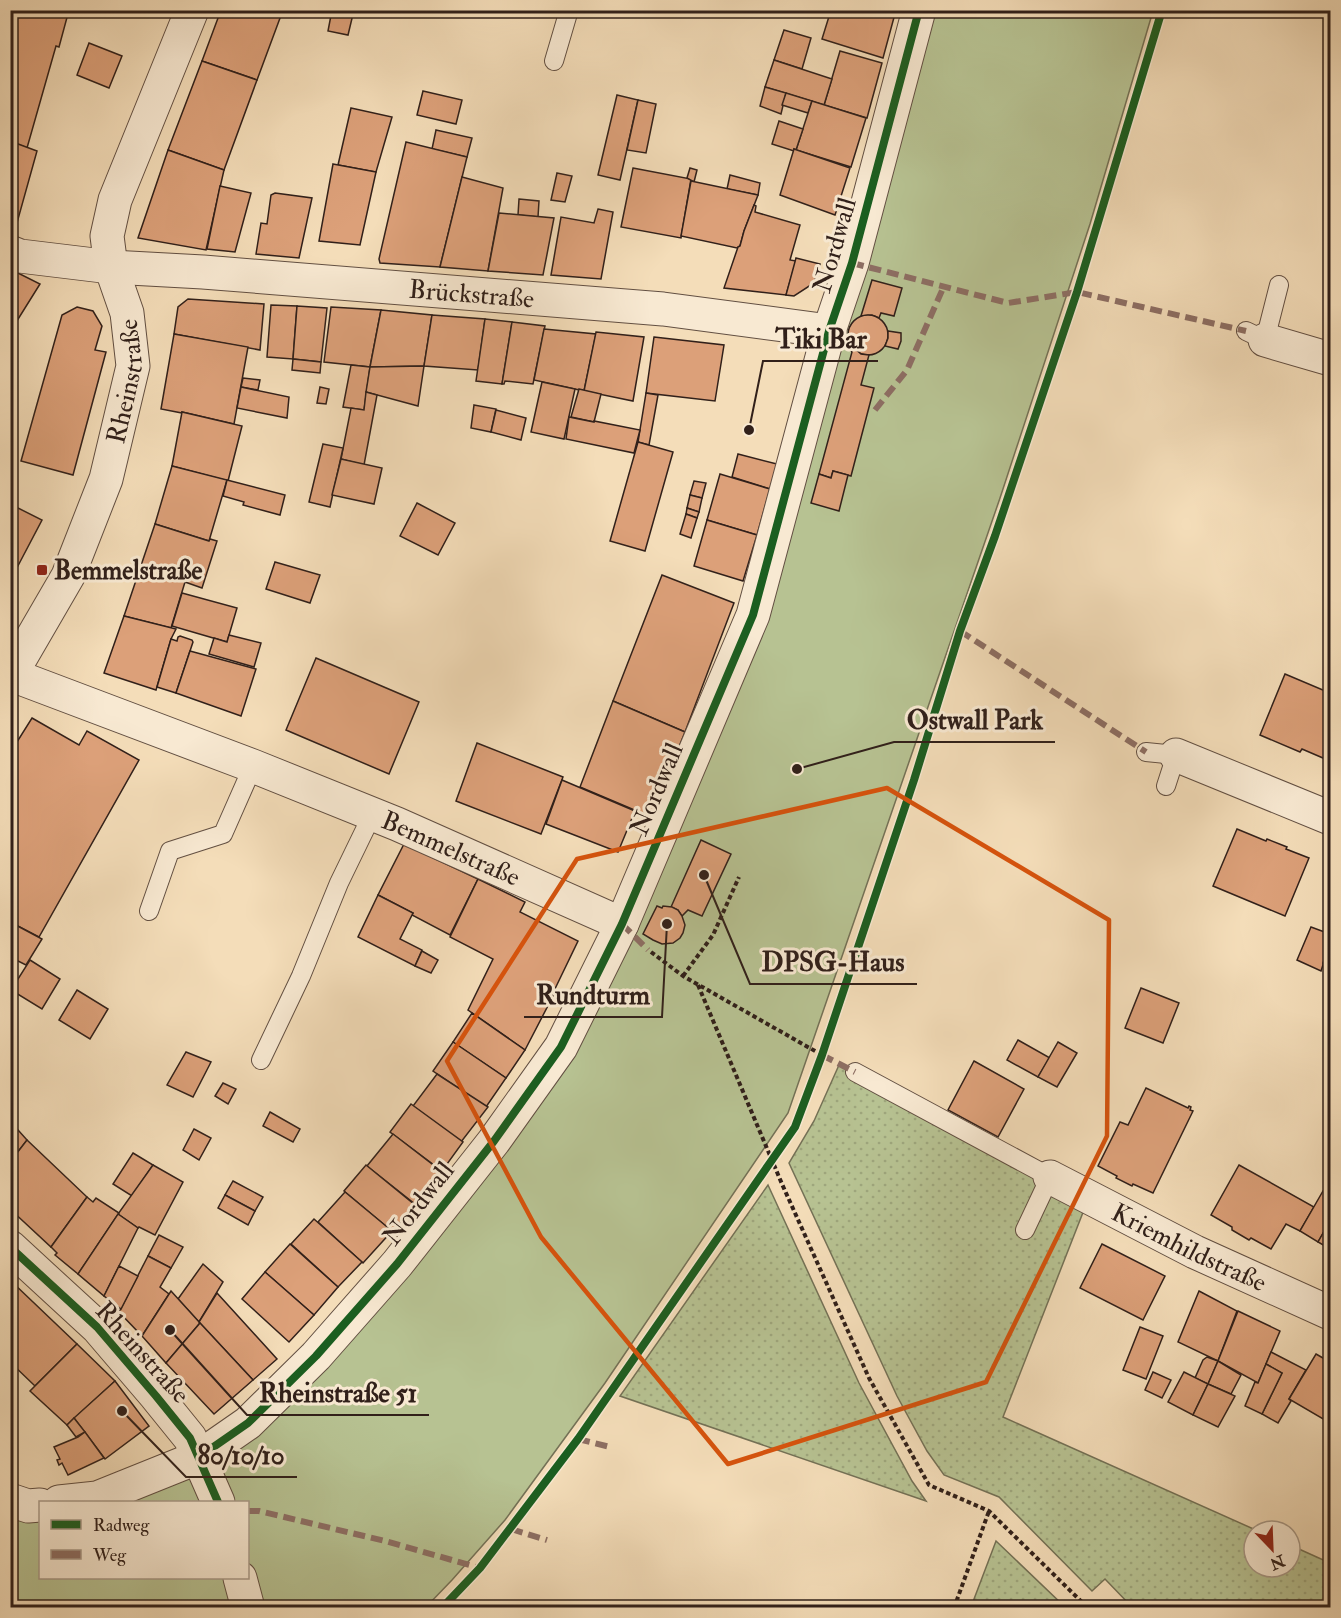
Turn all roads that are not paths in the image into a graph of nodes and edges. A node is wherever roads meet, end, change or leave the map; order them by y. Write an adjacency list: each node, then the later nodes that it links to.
1 (192, 10): 6 (street, Rheinstraße)
2 (569, 10): 4 (lane)
3 (919, 10): 8 (street, Nordwall)
4 (554, 61)
5 (10, 252): 6 (street, Brückstraße)
6 (111, 267): 8 (street, Brückstraße); 11 (street, Rheinstraße)
7 (1279, 285): 9 (lane)
8 (829, 331): 18 (street, Nordwall)
9 (1256, 335): 10 (street)
10 (1330, 359)
11 (11, 675): 13 (street, Bemmelstraße)
12 (1161, 754): 14 (lane); 16 (street)
13 (253, 766): 15 (street, Bemmelstraße); 17 (lane)
14 (1166, 786)
15 (372, 815): 18 (street, Bemmelstraße); 19 (lane)
16 (1330, 818)
17 (149, 911)
18 (621, 924): 25 (street, Nordwall)
19 (261, 1060)
20 (855, 1072): 21 (lane)
21 (1050, 1177): 22 (lane); 24 (street, Kriemhildstraße)
22 (1025, 1230)
23 (10, 1247): 25 (street, Rheinstraße)
24 (1330, 1313)
25 (199, 1457): 27 (street, Nordwall); 28 (street, Rheinstraße)
26 (10, 1500): 29 (street)
27 (74, 1501)
28 (217, 1501)
29 (39, 1505)
30 (240, 1579): 31 (street)
31 (248, 1608)

